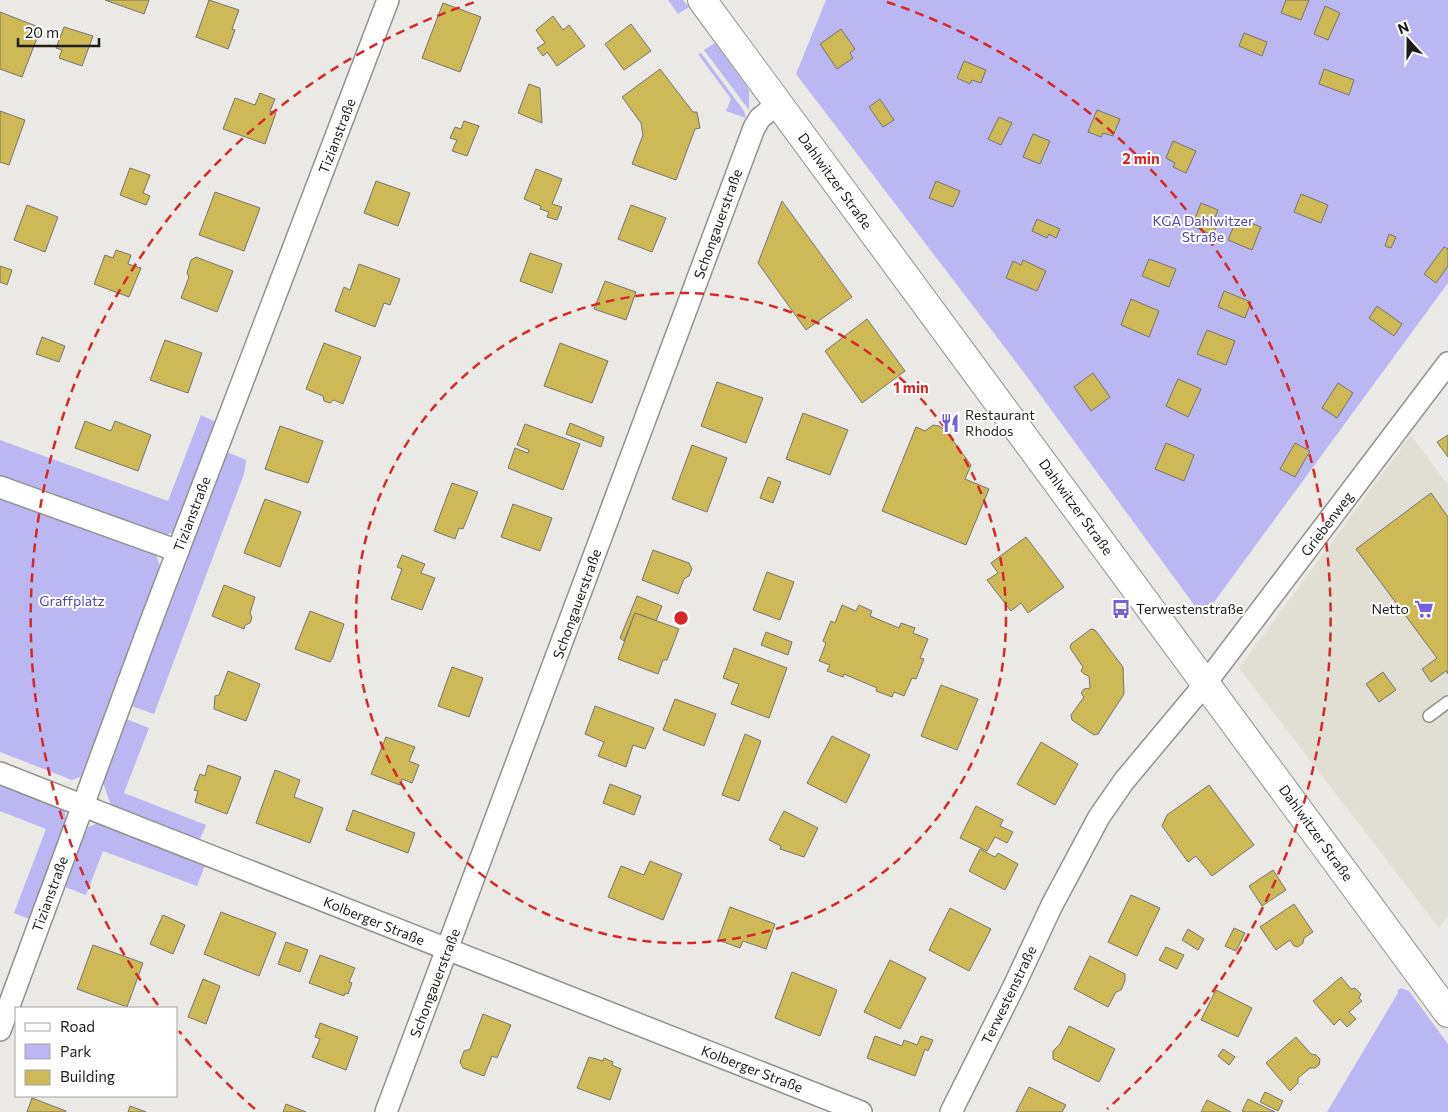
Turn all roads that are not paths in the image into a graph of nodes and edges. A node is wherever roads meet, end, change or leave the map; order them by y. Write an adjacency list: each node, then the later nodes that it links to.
1 (388, 0): 6 (street, Tizianstraße)
2 (702, 0): 3 (main road, Dahlwitzer Straße)
3 (778, 104): 7 (main road, Dahlwitzer Straße); 12 (street, Schongauerstraße)
4 (1448, 363): 7 (street, Griebenweg)
5 (0, 488): 6 (street)
6 (178, 551): 11 (street, Tizianstraße)
7 (1206, 684): 13 (main road, Dahlwitzer Straße); 17 (street, Terwestenstraße)
8 (1448, 702): 9 (lane)
9 (1429, 716)
10 (0, 773): 11 (street, Kolberger Straße)
11 (82, 805): 12 (street, Kolberger Straße); 14 (street, Tizianstraße)
12 (448, 951): 15 (street, Schongauerstraße); 16 (street, Kolberger Straße)
13 (1448, 1013)
14 (0, 1030)
15 (386, 1112)
16 (861, 1112)
17 (951, 1112)

